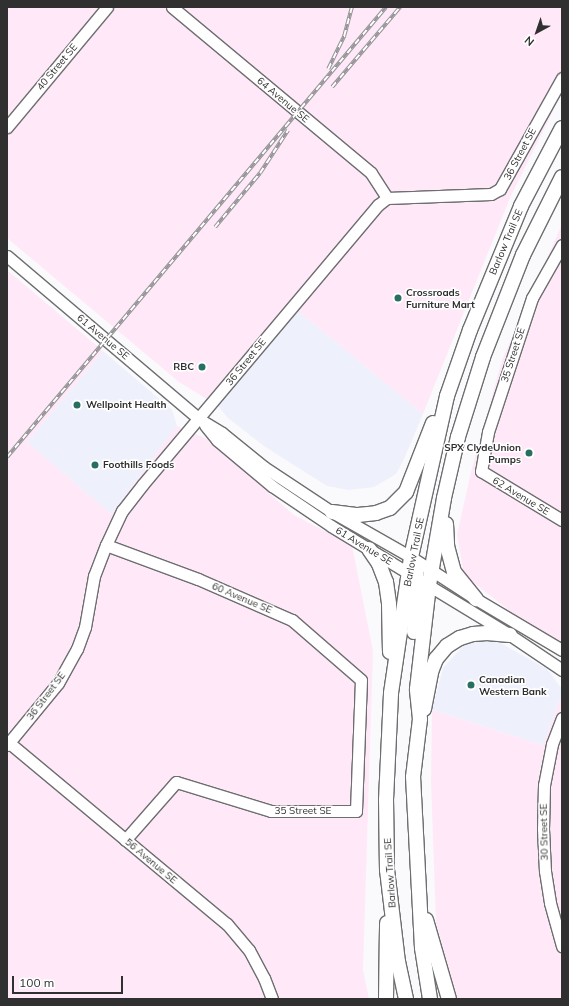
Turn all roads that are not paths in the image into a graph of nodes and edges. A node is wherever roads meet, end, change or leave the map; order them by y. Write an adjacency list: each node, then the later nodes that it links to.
1 (107, 7): 4 (street, 40 Street SE)
2 (172, 7): 7 (street, 64 Avenue SE)
3 (562, 78): 7 (street, 36 Street SE)
4 (7, 127)
5 (562, 128): 10 (main road, Barlow Trail SE)
6 (562, 177): 14 (main road, Barlow Trail SE)
7 (387, 198): 11 (street, 36 Street SE)
8 (562, 245): 13 (street, 35 Street SE)
9 (7, 256): 11 (street, 61 Avenue SE)
10 (447, 396): 12 (main road, Barlow Trail SE); 15 (main road)
11 (199, 419): 15 (street, 61 Avenue SE); 17 (street, 36 Street SE); 18 (street, 61 Avenue SE)
12 (440, 426): 19 (main road, Barlow Trail SE); 20 (main road)
13 (481, 471): 16 (street, 62 Avenue SE)
14 (444, 498): 20 (main road, Barlow Trail SE); 21 (main road)
15 (332, 512): 19 (street, 61 Avenue SE)
16 (562, 520)
17 (106, 545): 25 (street, 60 Avenue SE); 29 (street, 36 Street SE)
18 (370, 549): 20 (street, 61 Avenue SE); 26 (main road)
19 (411, 557): 20 (main road, Barlow Trail SE)
20 (423, 574): 21 (street, 61 Avenue SE); 22 (street, 61 Avenue SE); 26 (main road, Barlow Trail SE); 28 (main road, Barlow Trail SE)
21 (476, 599): 23 (street, 61 Avenue SE)
22 (510, 634): 24 (street, 61 Avenue SE); 28 (main road)
23 (562, 650)
24 (562, 670)
25 (361, 680): 30 (street, 35 Street SE)
26 (391, 693): 31 (main road, Barlow Trail SE)
27 (562, 718): 33 (street, 30 Street SE)
28 (420, 719): 32 (main road, Barlow Trail SE)
29 (8, 743): 30 (street, 56 Avenue SE)
30 (126, 840): 34 (street, 56 Avenue SE)
31 (388, 870): 35 (main road); 36 (main road, Barlow Trail SE)
32 (419, 895): 37 (main road, Barlow Trail SE); 38 (main road)
33 (562, 946)
34 (272, 999)
35 (386, 999)
36 (406, 999)
37 (430, 999)
38 (448, 999)

